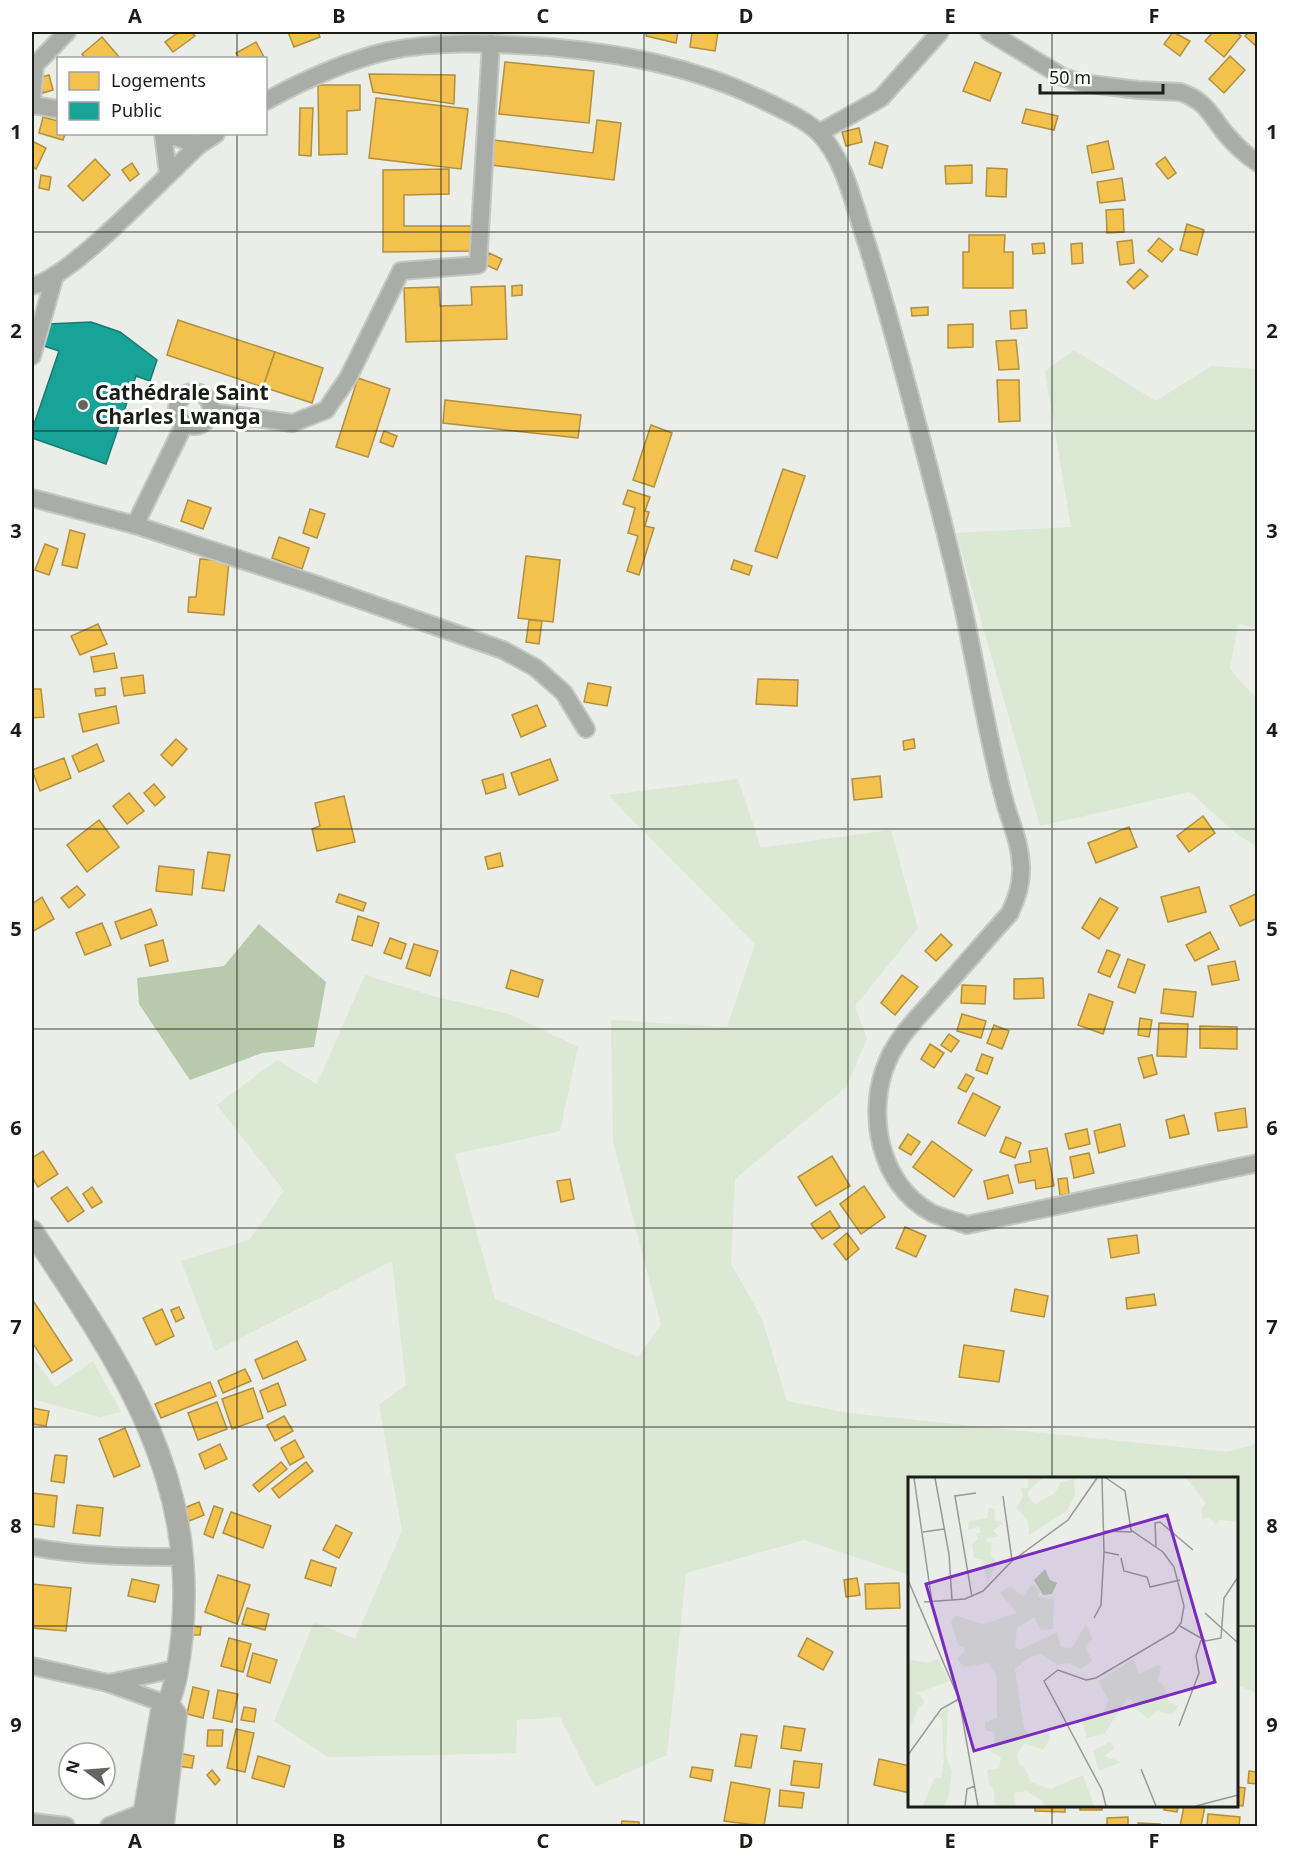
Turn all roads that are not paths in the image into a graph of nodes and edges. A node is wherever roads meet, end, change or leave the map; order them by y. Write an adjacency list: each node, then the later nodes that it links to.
1 (67, 32): 5 (street)
2 (940, 32): 9 (street)
3 (989, 32): 14 (street)
4 (491, 43): 6 (street); 9 (street); 19 (street)
5 (32, 99)
6 (267, 100)
7 (32, 105): 8 (street)
8 (57, 109)
9 (819, 133): 24 (street)
10 (164, 135): 15 (street)
11 (167, 135): 13 (street)
12 (214, 135): 13 (street)
13 (199, 145): 15 (street)
14 (1257, 163)
15 (168, 173): 16 (street)
16 (55, 275): 17 (street); 18 (street)
17 (32, 286)
18 (32, 356)
19 (211, 412): 20 (street); 20 (street)
20 (185, 423): 22 (street)
21 (32, 498): 22 (street)
22 (135, 525): 23 (street)
23 (586, 729)
24 (1257, 1163)
25 (32, 1231): 27 (street)
26 (32, 1547): 27 (street)
27 (182, 1557): 29 (street)
28 (32, 1666): 30 (street)
29 (176, 1669): 30 (street); 31 (street)
30 (108, 1683): 31 (street)
31 (169, 1705): 32 (street); 36 (street)
32 (143, 1819): 35 (street)
33 (32, 1822): 34 (street)
34 (66, 1827)
35 (109, 1827)
36 (163, 1827)

